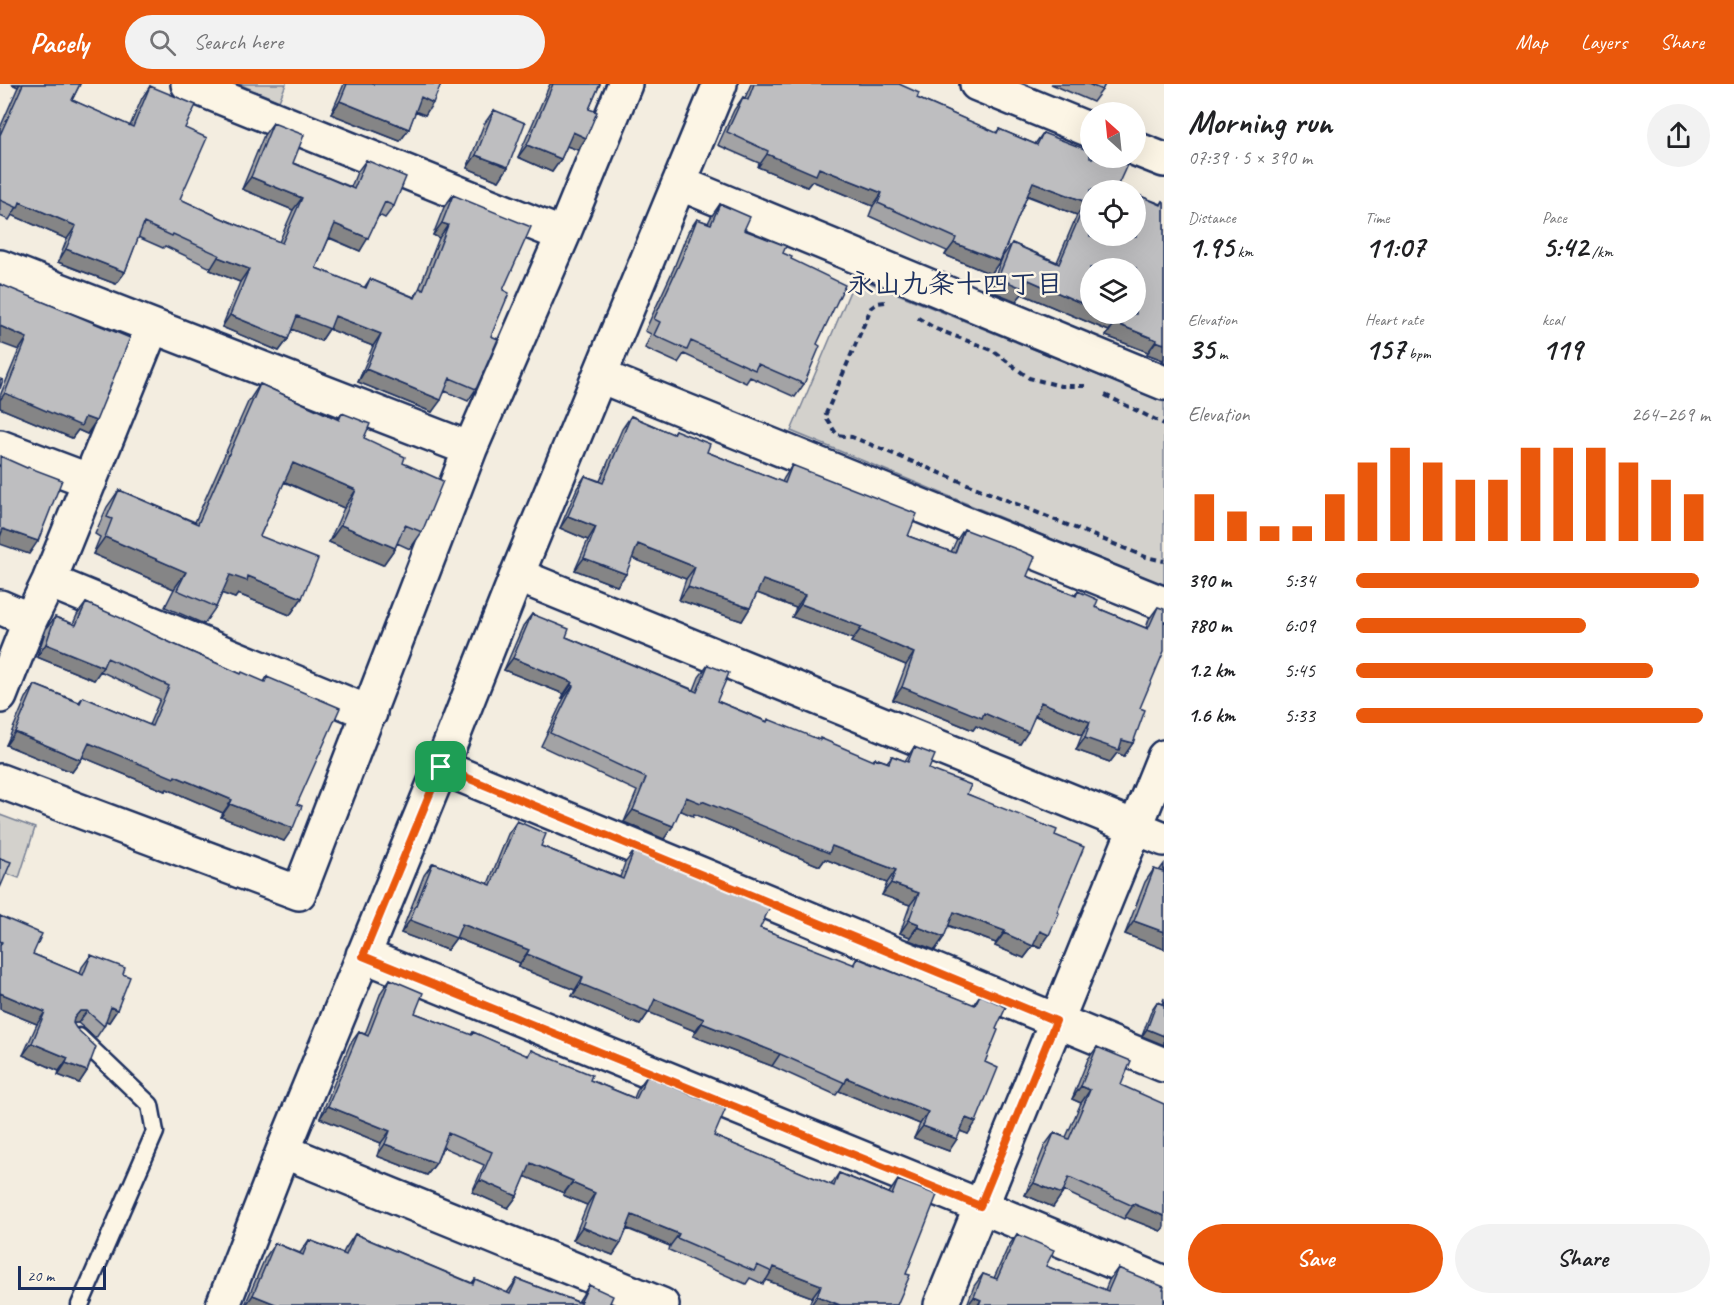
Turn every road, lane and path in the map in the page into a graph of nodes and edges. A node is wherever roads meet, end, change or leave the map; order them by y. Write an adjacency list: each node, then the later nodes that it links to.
1 (188, 84): 9 (street)
2 (625, 84): 9 (street)
3 (720, 84): 8 (street)
4 (977, 84): 5 (street)
5 (1080, 126)
6 (1146, 153): 7 (street)
7 (1164, 160)
8 (679, 183): 14 (street); 15 (street)
9 (562, 235): 20 (street)
10 (0, 267): 13 (street)
11 (891, 301): 22 (path)
12 (909, 312): 16 (path)
13 (152, 327): 20 (street); 21 (street)
14 (600, 376): 23 (street); 25 (street)
15 (1164, 383)
16 (1095, 390)
17 (1105, 395): 18 (path)
18 (1164, 424)
19 (0, 447): 21 (street)
20 (470, 449): 29 (street)
21 (90, 481): 24 (street)
22 (1164, 561)
23 (517, 575): 31 (street); 33 (street)
24 (49, 581): 27 (street); 29 (street)
25 (1164, 604)
26 (0, 608): 27 (street)
27 (30, 620): 28 (street)
28 (0, 696)
29 (370, 713): 32 (street)
30 (1164, 757): 33 (street)
31 (441, 767): 34 (street); 35 (street)
32 (0, 782)
33 (1150, 833): 35 (street)
34 (363, 956): 38 (street); 39 (street)
35 (1056, 1021): 37 (street); 39 (street)
36 (75, 1033): 41 (lane)
37 (1164, 1065)
38 (283, 1151): 42 (street); 43 (street)
39 (980, 1206): 40 (street); 44 (street)
40 (1164, 1283)
41 (80, 1305)
42 (223, 1305)
43 (662, 1305)
44 (941, 1305)

